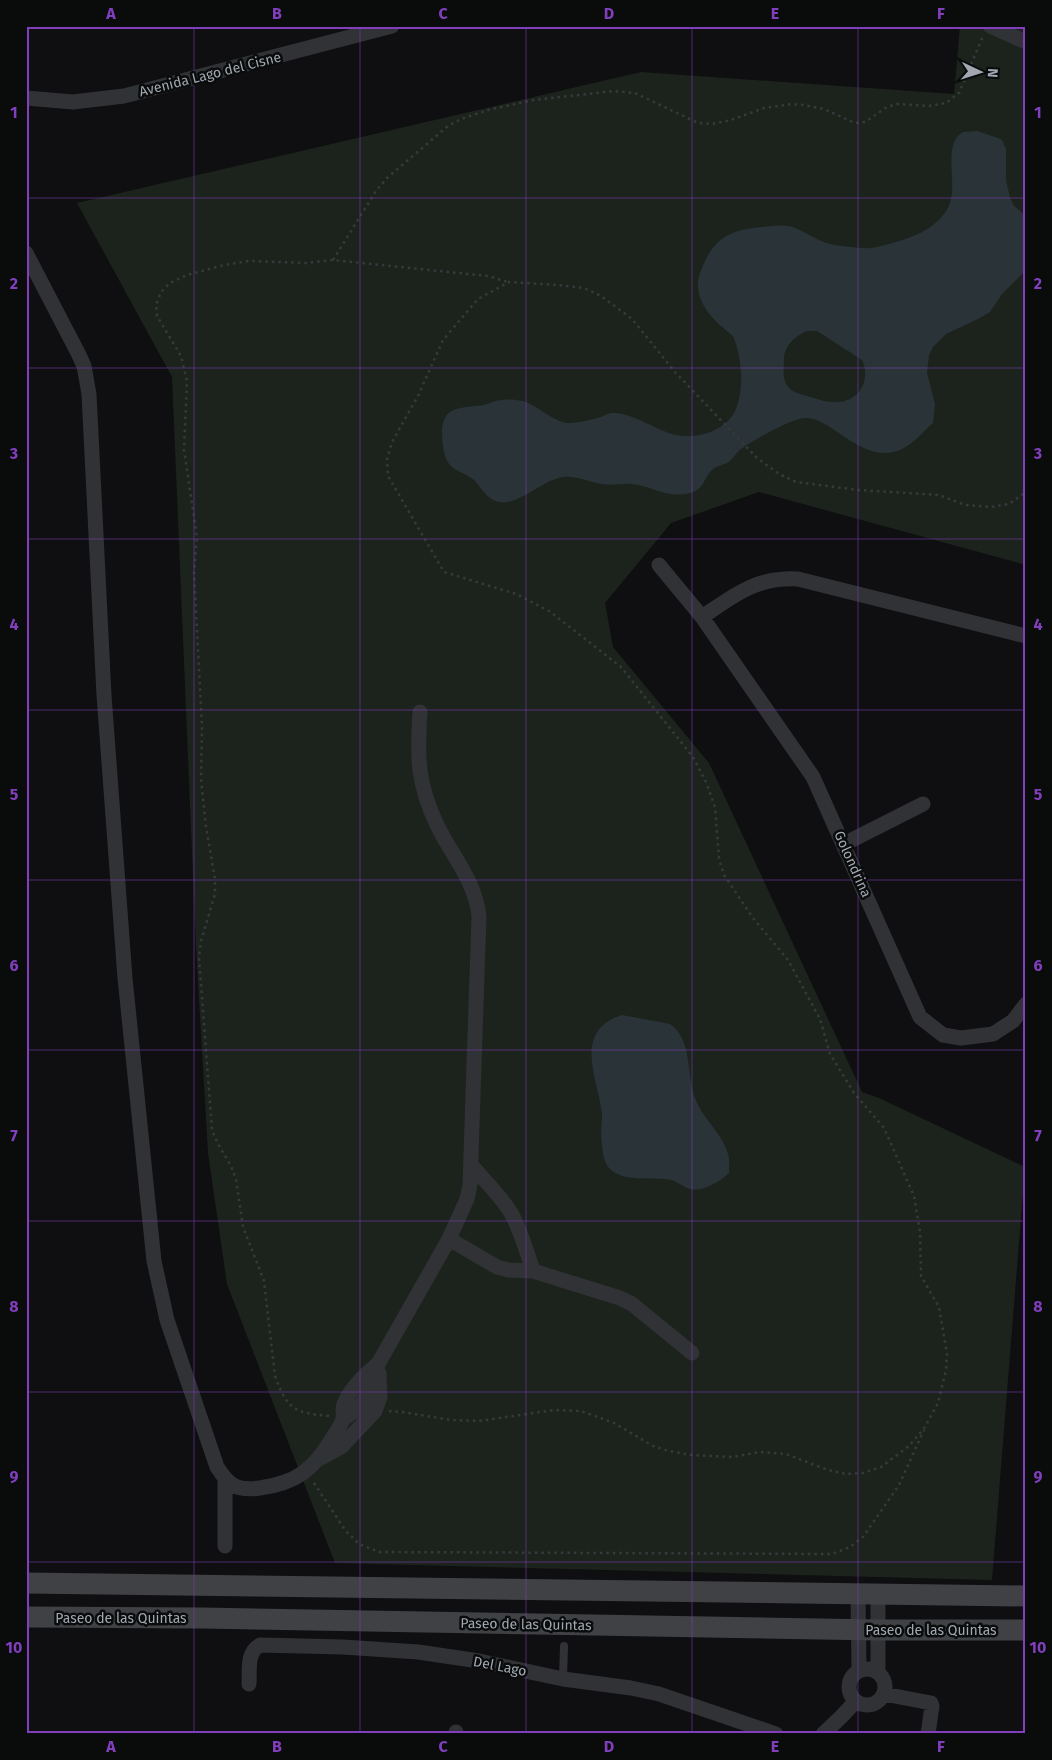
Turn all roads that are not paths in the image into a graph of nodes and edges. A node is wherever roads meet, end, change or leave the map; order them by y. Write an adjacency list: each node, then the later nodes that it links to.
1 (392, 26): 4 (street, Avenida Lago del Cisne)
2 (987, 30): 3 (street)
3 (1026, 42)
4 (26, 98)
5 (26, 253): 19 (street)
6 (659, 566): 7 (street, Golondrina)
7 (702, 617): 8 (street); 11 (street, Golondrina)
8 (1026, 636)
9 (420, 712): 13 (street)
10 (922, 804): 11 (street)
11 (844, 844): 12 (street, Golondrina)
12 (1026, 1004)
13 (472, 1166): 14 (street); 15 (street)
14 (449, 1240): 15 (street); 17 (street)
15 (533, 1271): 16 (street)
16 (692, 1353)
17 (378, 1364): 18 (street); 18 (street)
18 (321, 1458): 19 (street)
19 (225, 1480): 20 (street)
20 (225, 1546)
21 (26, 1583): 22 (main road)
22 (55, 1583): 23 (main road); 25 (main road)
23 (868, 1593): 24 (main road); 27 (street)
24 (1026, 1596)
25 (52, 1617): 26 (main road, Paseo de las Quintas); 27 (main road, Paseo de las Quintas)
26 (26, 1618)
27 (868, 1630): 28 (main road, Paseo de las Quintas); 30 (street); 31 (street)
28 (1026, 1630)
29 (564, 1646): 32 (lane)
30 (859, 1671): 31 (street); 35 (street)
31 (878, 1673): 34 (street)
32 (563, 1679): 33 (street, Del Lago); 36 (street, Del Lago)
33 (249, 1684)
34 (884, 1694): 35 (street); 38 (street)
35 (856, 1701): 37 (street)
36 (776, 1734)
37 (823, 1734)
38 (928, 1734)

